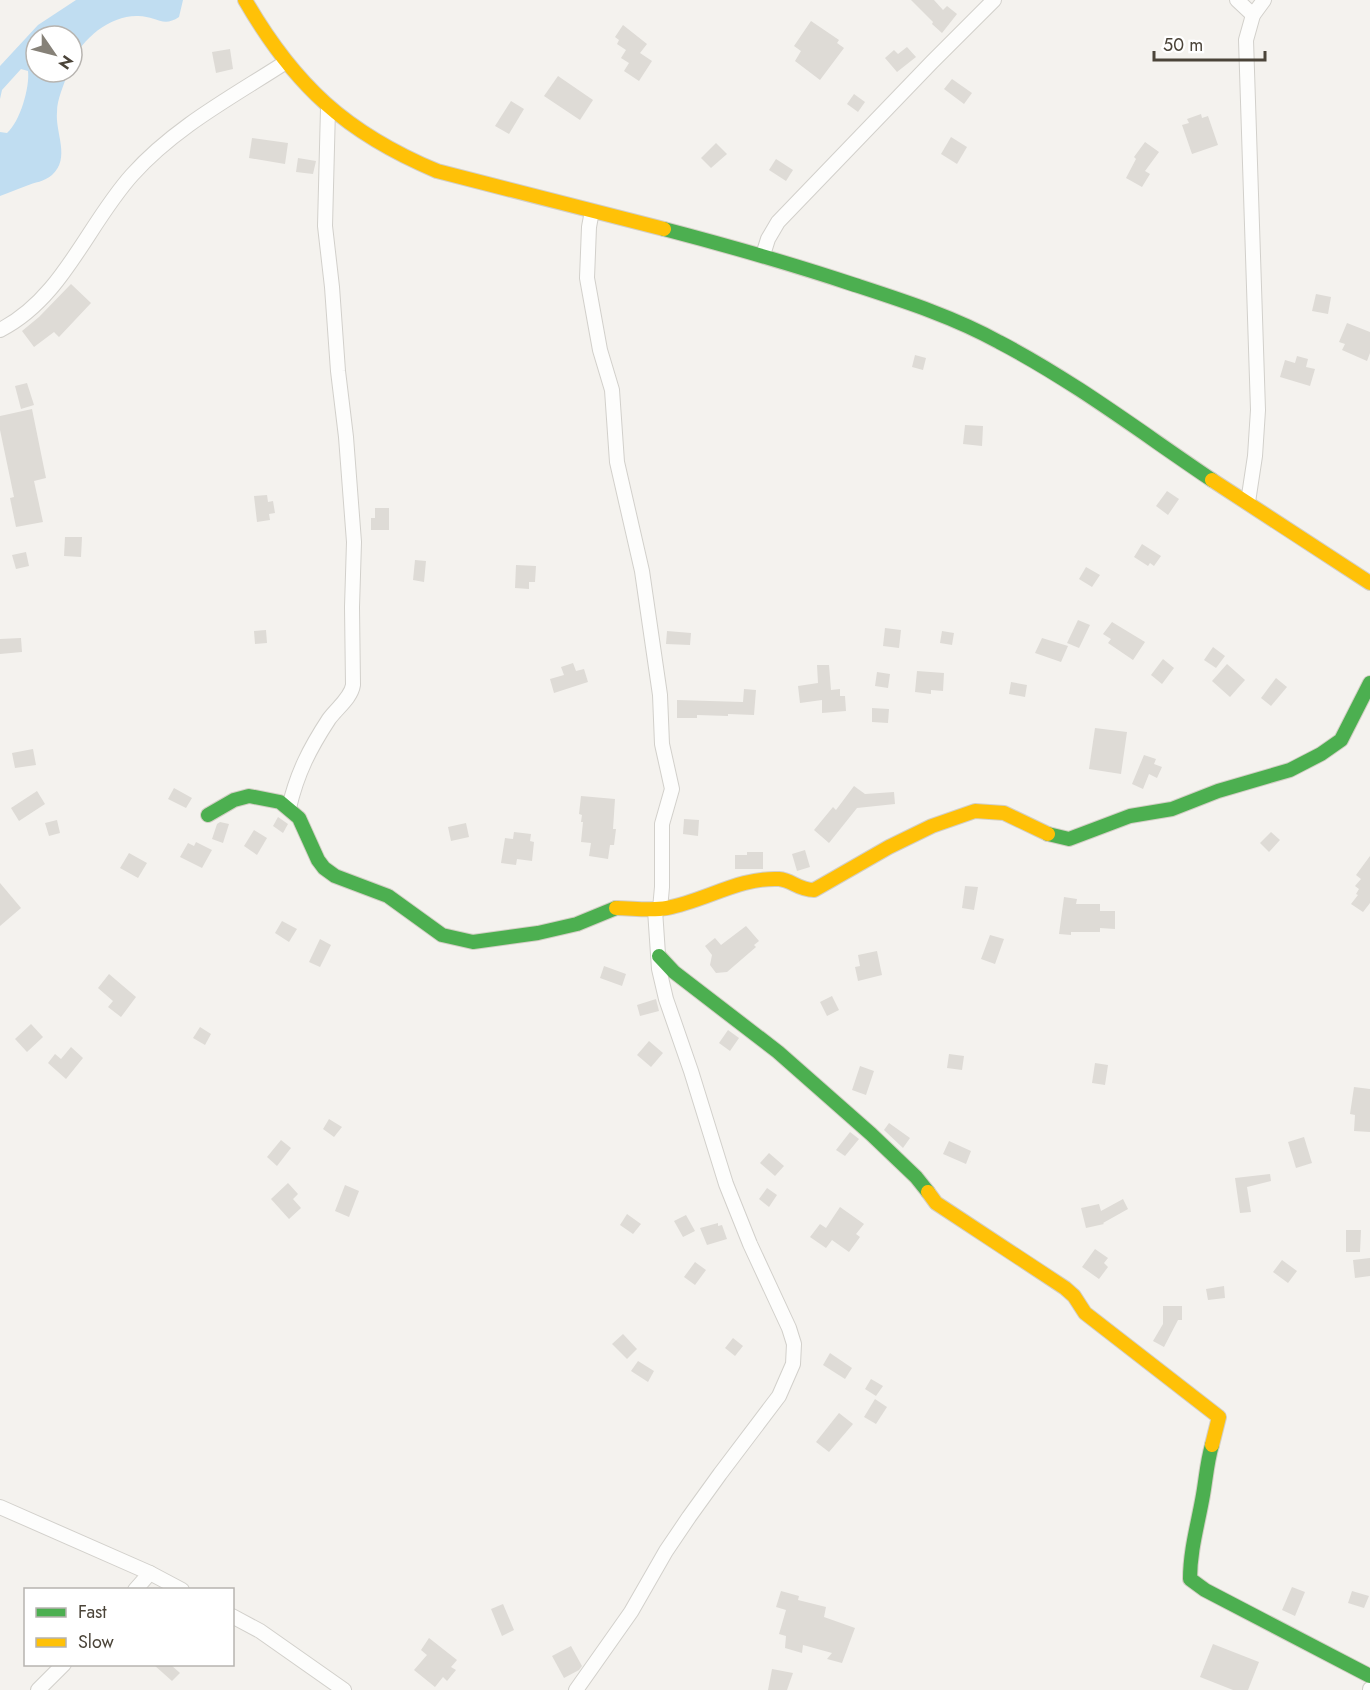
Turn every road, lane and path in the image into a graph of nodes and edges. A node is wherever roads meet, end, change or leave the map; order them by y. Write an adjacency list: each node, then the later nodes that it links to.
1 (245, 0): 6 (street)
2 (993, 0): 9 (street)
3 (1237, 0): 5 (street)
4 (1264, 0): 5 (street)
5 (1253, 15): 11 (street)
6 (286, 62): 7 (street); 10 (street)
7 (328, 108): 8 (street); 14 (street)
8 (592, 211): 9 (street); 16 (street)
9 (763, 255): 11 (street)
10 (0, 330)
11 (1248, 502): 12 (street)
12 (1370, 582)
13 (1370, 683): 16 (street)
14 (289, 808): 15 (street); 16 (street)
15 (208, 815)
16 (658, 910): 17 (street)
17 (659, 956): 24 (street); 27 (street)
18 (0, 1507): 19 (street)
19 (150, 1573): 20 (street); 21 (street)
20 (137, 1588)
21 (178, 1588)
22 (234, 1617): 26 (street)
23 (63, 1666): 25 (street)
24 (1370, 1676)
25 (38, 1690)
26 (344, 1690)
27 (576, 1690)

